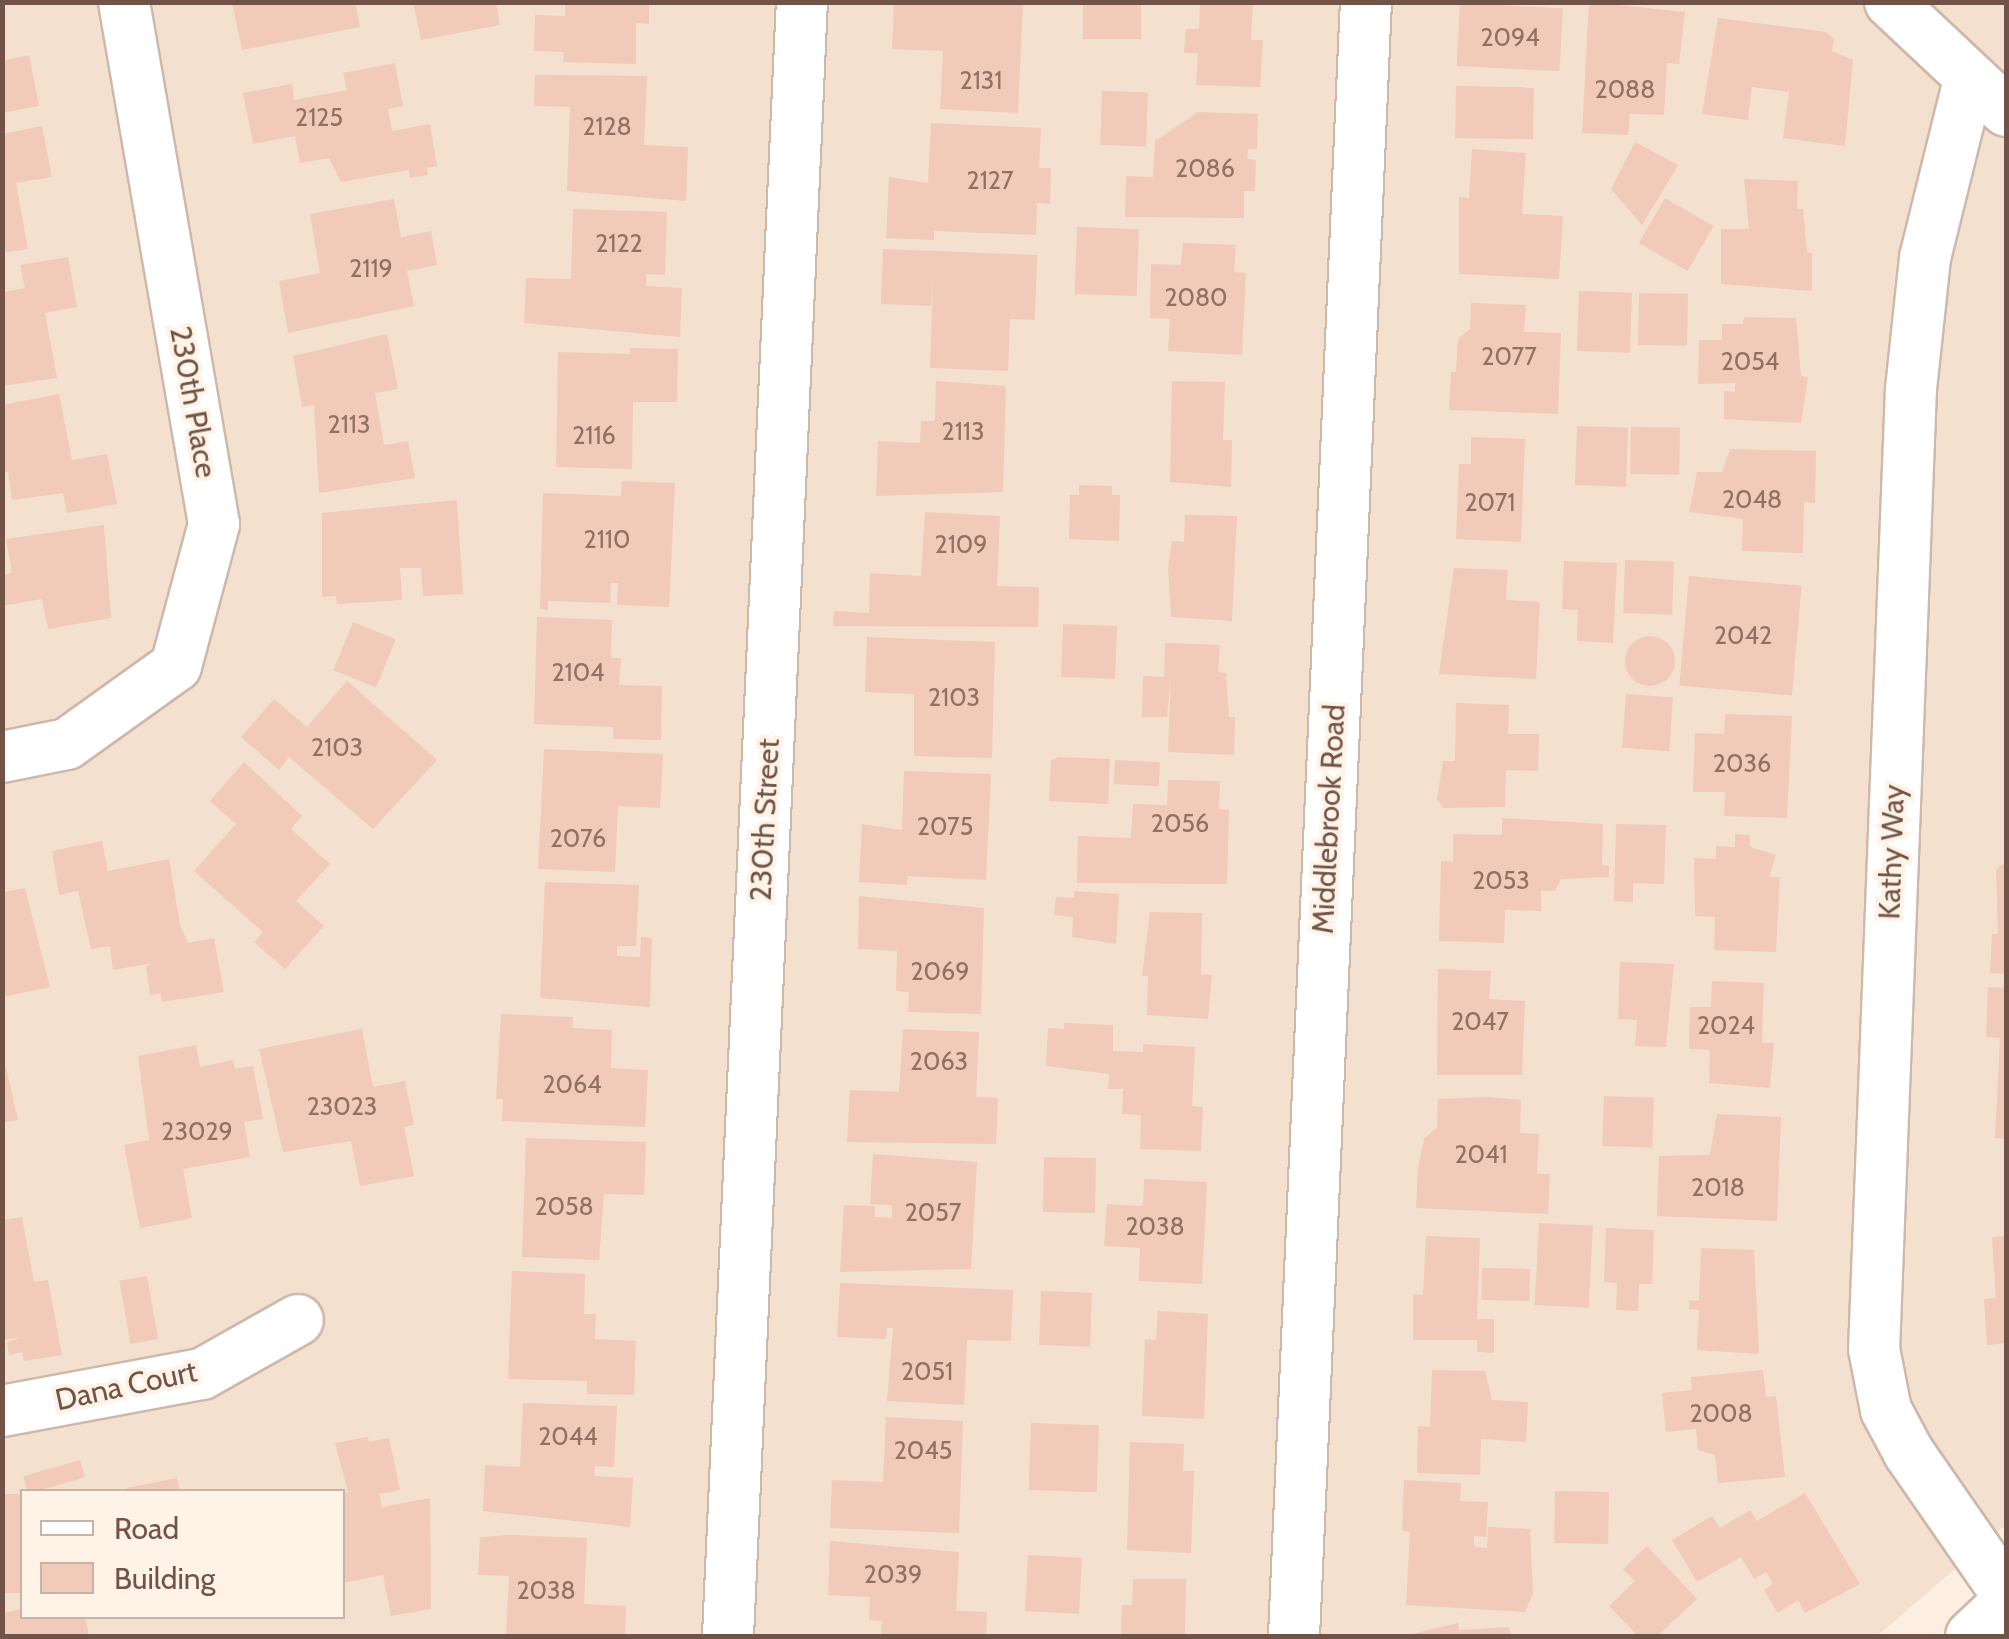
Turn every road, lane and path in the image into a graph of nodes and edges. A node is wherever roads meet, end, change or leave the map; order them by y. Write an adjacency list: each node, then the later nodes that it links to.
1 (124, 2): 7 (street, 230th Place)
2 (802, 2): 12 (street, 230th Street)
3 (1366, 2): 13 (street, Middlebrook Road)
4 (1890, 2): 5 (street)
5 (1969, 80): 6 (street); 10 (street, Kathy Way)
6 (2006, 111)
7 (2, 757)
8 (298, 1320): 9 (street, Dana Court)
9 (2, 1411)
10 (2006, 1593)
11 (2006, 1603): 14 (street)
12 (728, 1636)
13 (1294, 1636)
14 (1971, 1636)

